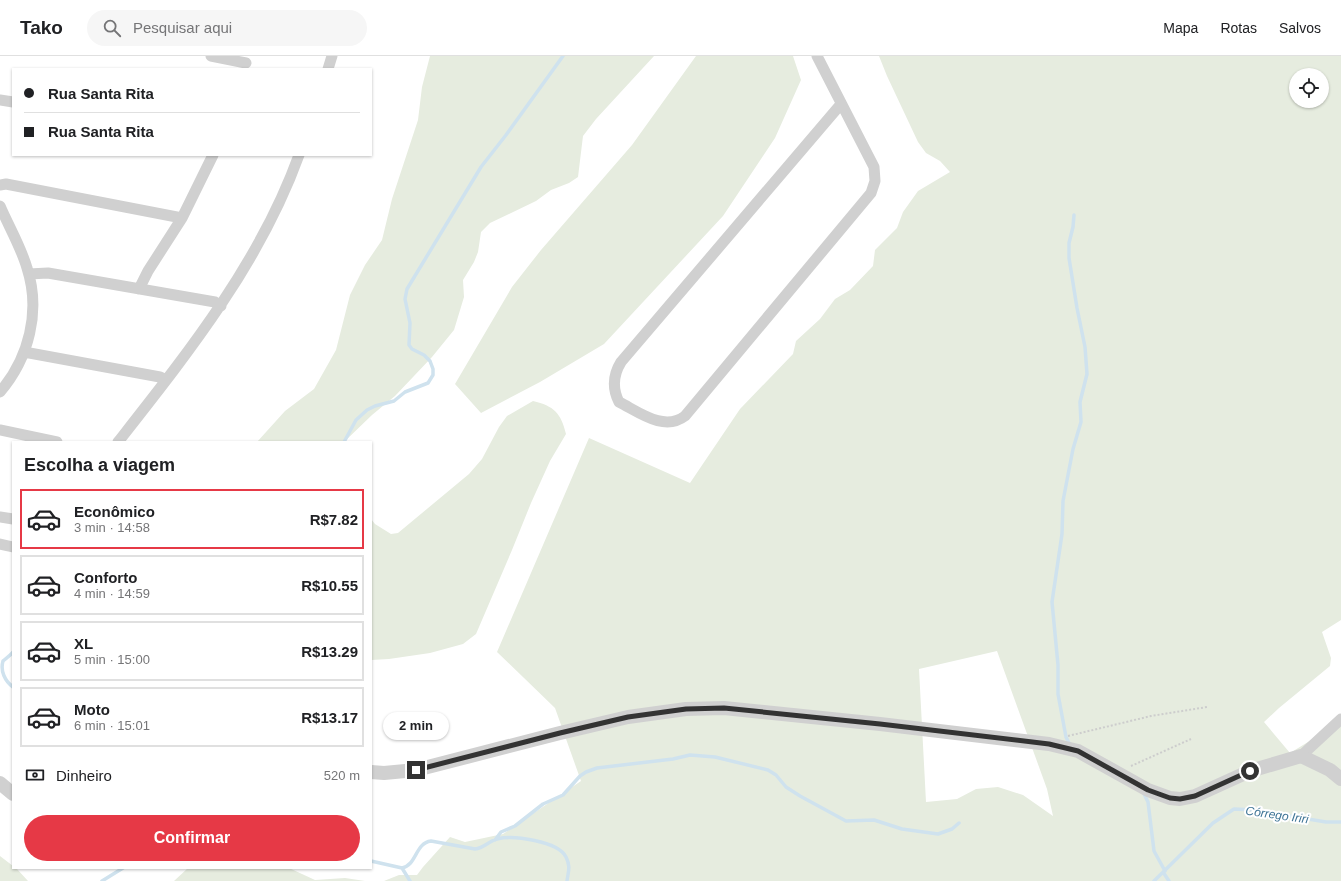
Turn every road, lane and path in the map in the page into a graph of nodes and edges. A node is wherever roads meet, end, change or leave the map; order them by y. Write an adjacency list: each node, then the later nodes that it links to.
1 (211, 56): 4 (street)
2 (332, 56): 5 (street)
3 (817, 56): 8 (street)
4 (246, 63)
5 (328, 68)
6 (0, 100): 7 (street)
7 (12, 102)
8 (841, 104): 8 (street)
9 (213, 156): 13 (street)
10 (299, 156): 16 (street)
11 (0, 185): 13 (street)
12 (0, 206): 14 (street)
13 (182, 218): 15 (street)
14 (29, 274): 15 (street); 17 (street)
15 (139, 289): 16 (street)
16 (221, 306): 18 (street)
17 (24, 352): 18 (street); 19 (street)
18 (166, 380): 22 (street)
19 (0, 392)
20 (0, 430): 21 (street)
21 (52, 441)
22 (119, 441)
23 (0, 517): 24 (street)
24 (12, 519)
25 (0, 544): 26 (street)
26 (12, 547)
27 (1207, 707): 30 (path)
28 (1341, 719): 31 (street)
29 (1191, 739): 33 (path)
30 (1049, 744): 32 (street); 33 (street)
31 (1301, 756): 33 (street); 34 (street)
32 (372, 772)
33 (1117, 772)
34 (1341, 779)
35 (0, 783): 36 (street)
36 (12, 793)

